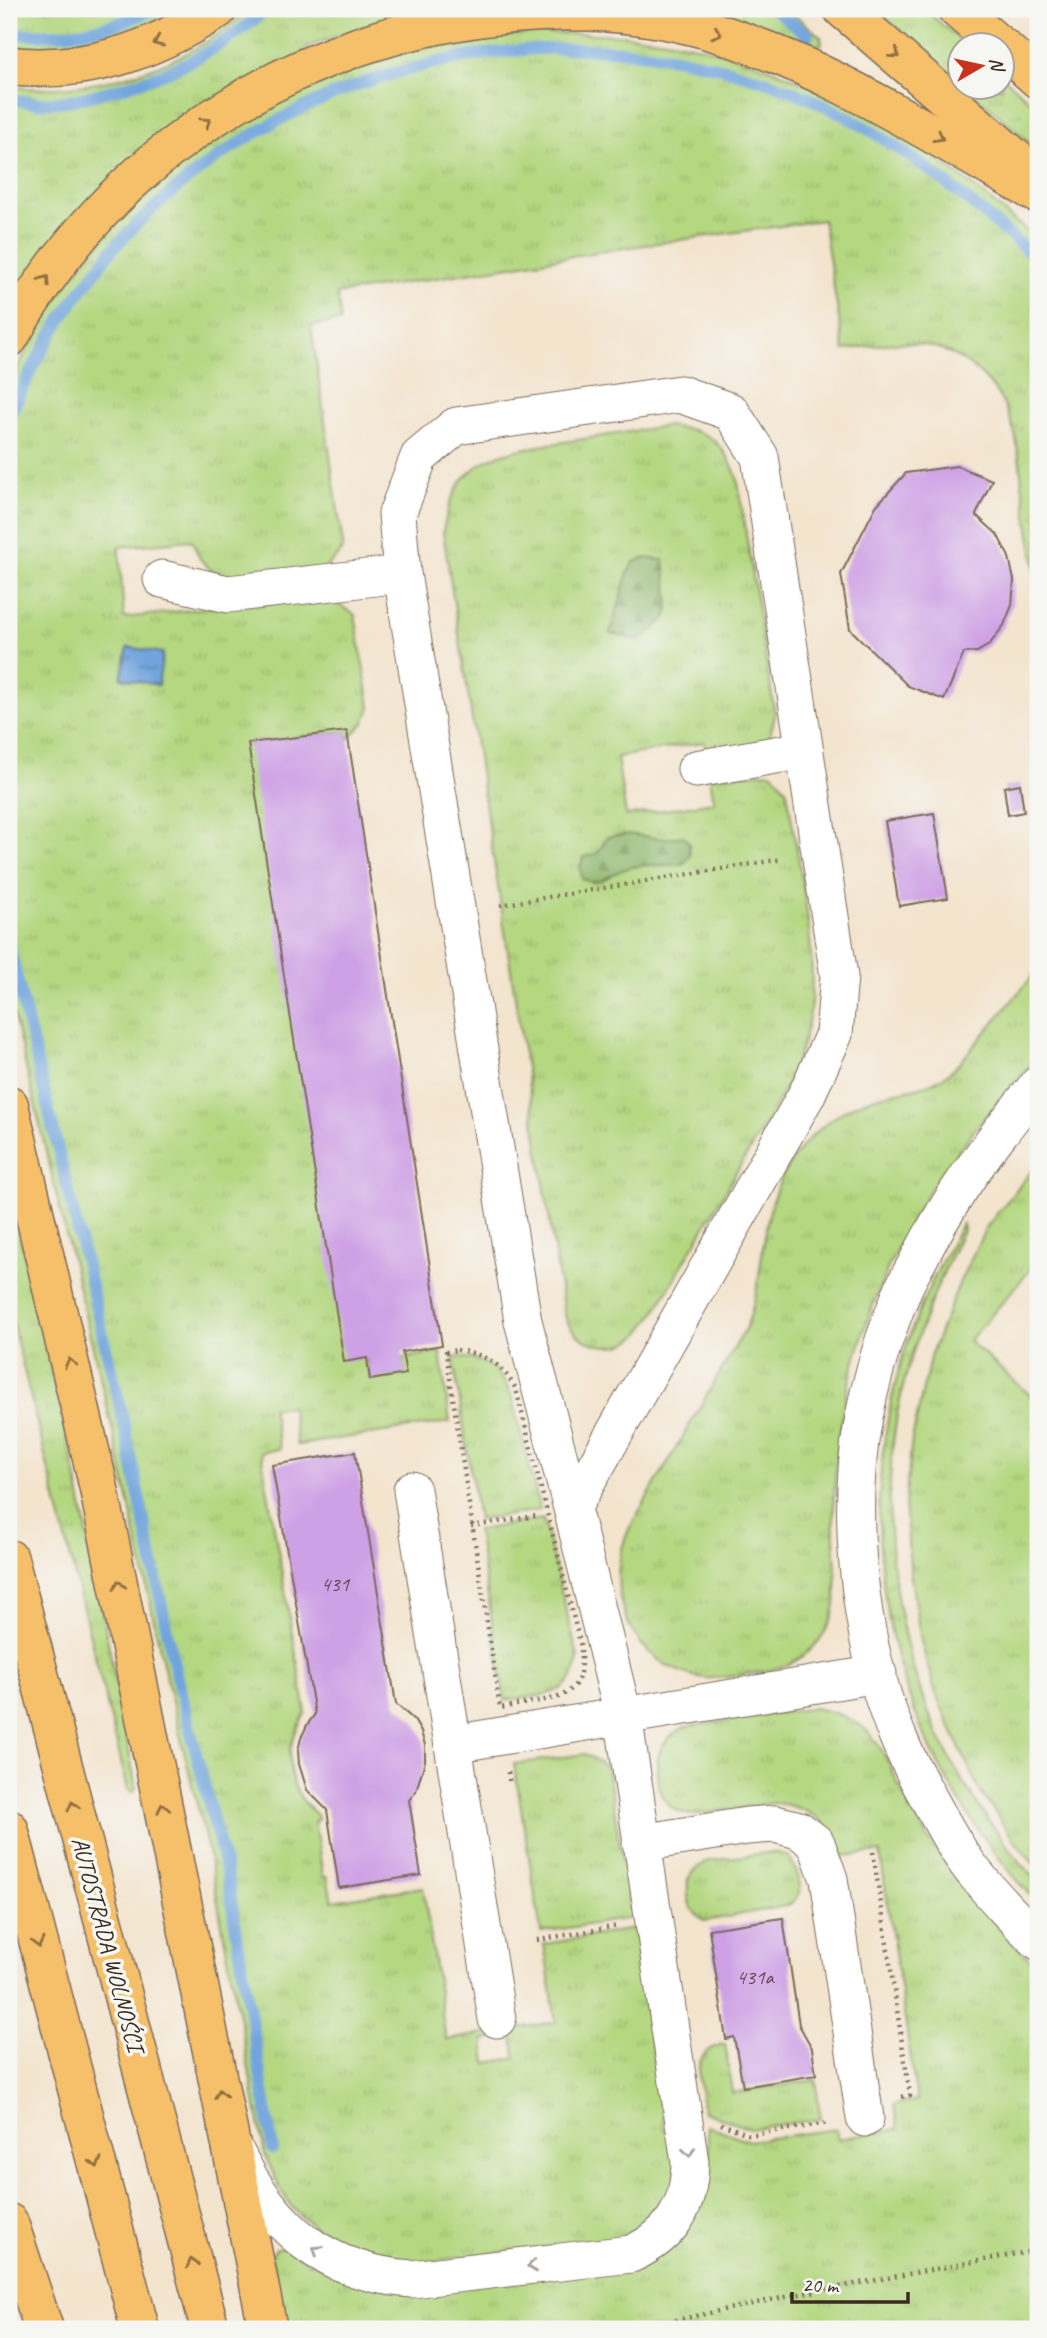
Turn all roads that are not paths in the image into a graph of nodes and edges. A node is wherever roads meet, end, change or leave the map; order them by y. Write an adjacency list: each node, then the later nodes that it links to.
1 (218, 9): 6 (main road, one-way to 6)
2 (843, 9): 8 (main road, one-way to 8)
3 (957, 9): 4 (main road)
4 (984, 32)
5 (1016, 59): 7 (main road)
6 (9, 66)
7 (1038, 79)
8 (1038, 178)
9 (1038, 194): 10 (main road, one-way to 9)
10 (9, 338)
11 (402, 574): 12 (street); 13 (street); 18 (street)
12 (162, 579)
13 (804, 750): 14 (street); 18 (street)
14 (696, 769)
15 (1038, 1085): 20 (street)
16 (9, 1105): 28 (main road, one-way to 16)
17 (412, 1490): 22 (street)
18 (560, 1511): 21 (street)
19 (9, 1559): 32 (main road, AUTOSTRADA WOLNOŚCI, one-way to 19)
20 (878, 1674): 21 (street); 25 (street)
21 (624, 1716): 22 (street); 24 (street)
22 (453, 1744): 26 (street)
23 (9, 1829): 31 (main road, one-way to 31)
24 (641, 1843): 27 (street); 28 (street, one-way to 28)
25 (1038, 1941)
26 (497, 2019)
27 (865, 2118)
28 (230, 2141): 33 (main road)
29 (9, 2223): 30 (main road)
30 (44, 2329)
31 (140, 2329)
32 (210, 2329)
33 (268, 2329)

